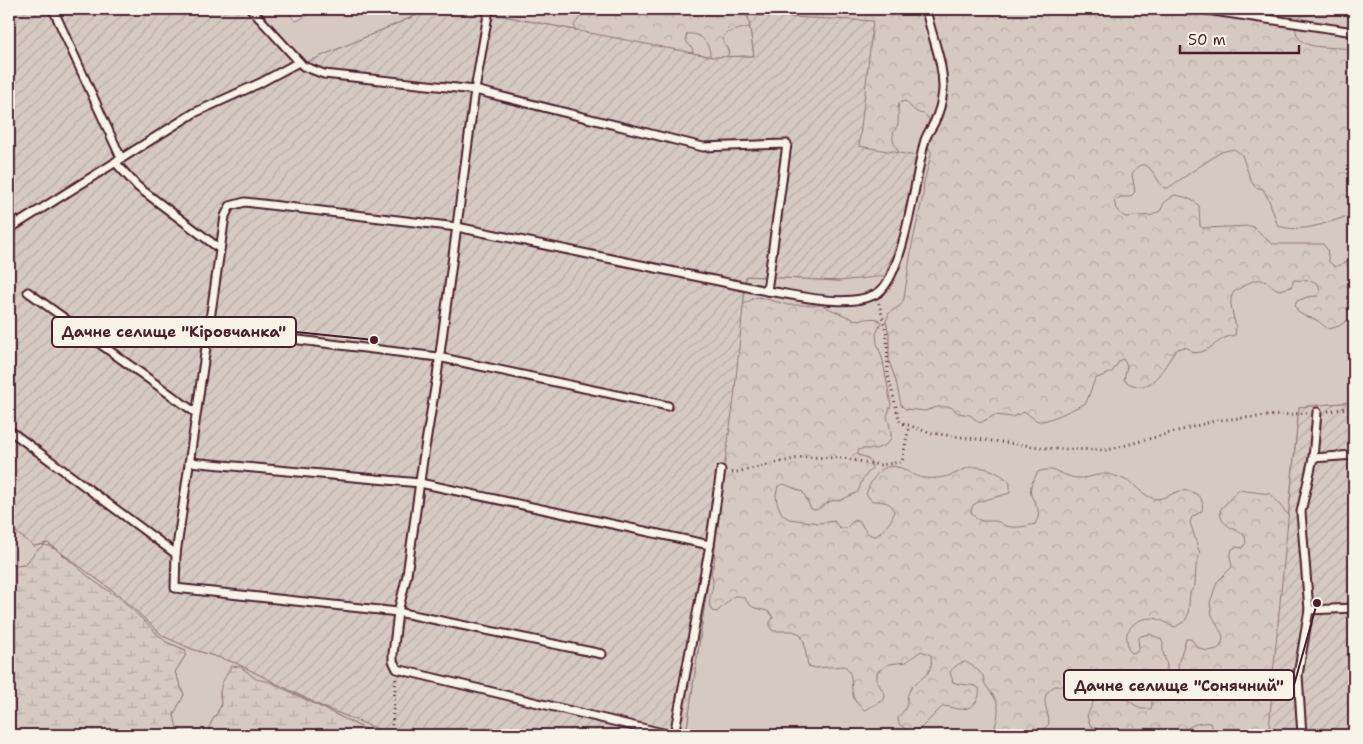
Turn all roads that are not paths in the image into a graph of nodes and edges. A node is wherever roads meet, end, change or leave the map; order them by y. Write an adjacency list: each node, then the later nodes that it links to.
1 (54, 9): 9 (lane)
2 (251, 9): 7 (lane)
3 (489, 9): 8 (lane)
4 (926, 9): 15 (lane)
5 (1200, 9): 6 (lane)
6 (1354, 32)
7 (299, 62): 8 (lane); 9 (lane)
8 (475, 90): 12 (lane); 15 (lane)
9 (118, 160): 11 (lane); 14 (lane)
10 (9, 214): 11 (lane)
11 (18, 223): 13 (lane)
12 (457, 227): 14 (lane); 15 (lane); 18 (lane)
13 (9, 229)
14 (220, 249): 17 (lane)
15 (766, 291)
16 (28, 292): 21 (lane)
17 (209, 329): 18 (lane); 21 (lane)
18 (438, 357): 19 (lane); 27 (lane)
19 (668, 406)
20 (1317, 412): 24 (lane)
21 (196, 413): 25 (lane)
22 (9, 430): 29 (lane)
23 (1354, 455): 24 (lane)
24 (1313, 458): 31 (lane)
25 (189, 462): 27 (lane); 29 (lane)
26 (721, 473): 28 (lane)
27 (420, 483): 28 (lane); 32 (lane)
28 (710, 545): 34 (lane)
29 (176, 554): 32 (lane)
30 (1354, 608): 31 (lane)
31 (1309, 610): 35 (lane)
32 (398, 612): 33 (lane); 34 (lane)
33 (602, 654)
34 (672, 735)
35 (1302, 735)

